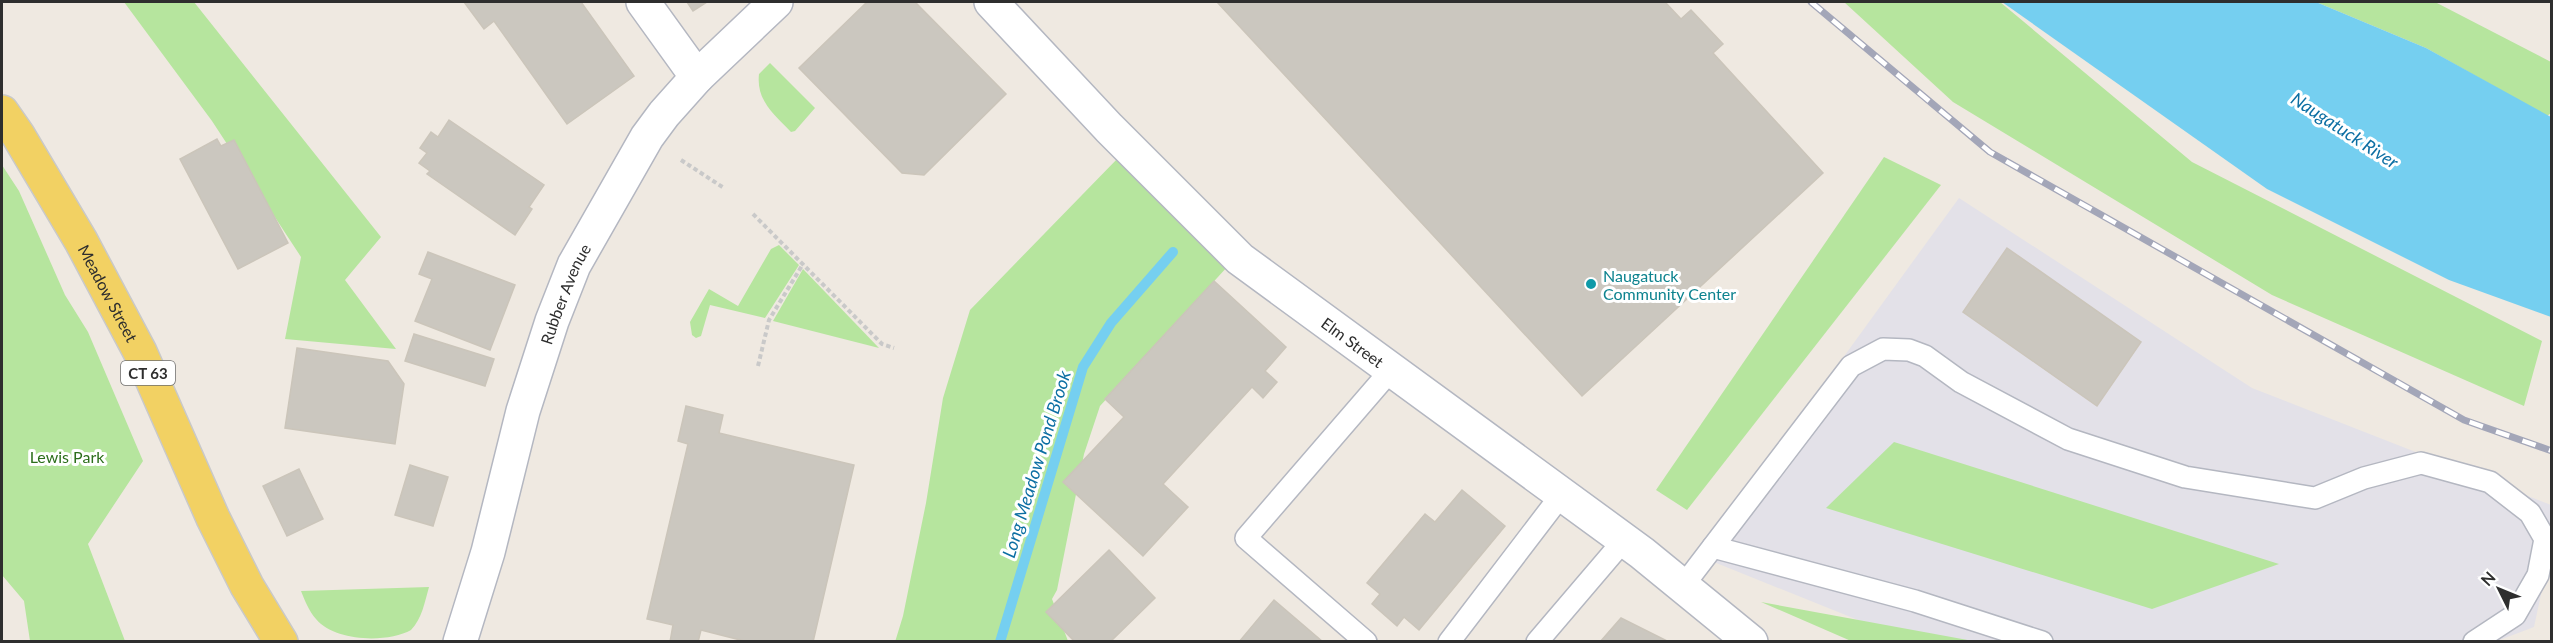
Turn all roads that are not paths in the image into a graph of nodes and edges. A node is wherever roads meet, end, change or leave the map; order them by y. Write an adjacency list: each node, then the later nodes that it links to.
1 (643, 2): 4 (street)
2 (776, 2): 4 (street, Rubber Avenue)
3 (991, 2): 6 (street, Elm Street)
4 (697, 77): 12 (street, Rubber Avenue)
5 (2, 112): 11 (main road, Meadow Street / CT 63)
6 (1391, 370): 7 (street, Elm Street); 13 (lane)
7 (1562, 494): 8 (street, Elm Street); 14 (lane)
8 (1624, 540): 10 (street, Elm Street); 15 (lane)
9 (1713, 547): 10 (lane); 17 (lane); 18 (lane)
10 (1683, 586): 16 (street, Elm Street)
11 (280, 642)
12 (460, 642)
13 (1366, 642)
14 (1449, 642)
15 (1538, 642)
16 (1752, 642)
17 (2042, 642)
18 (2474, 642)

